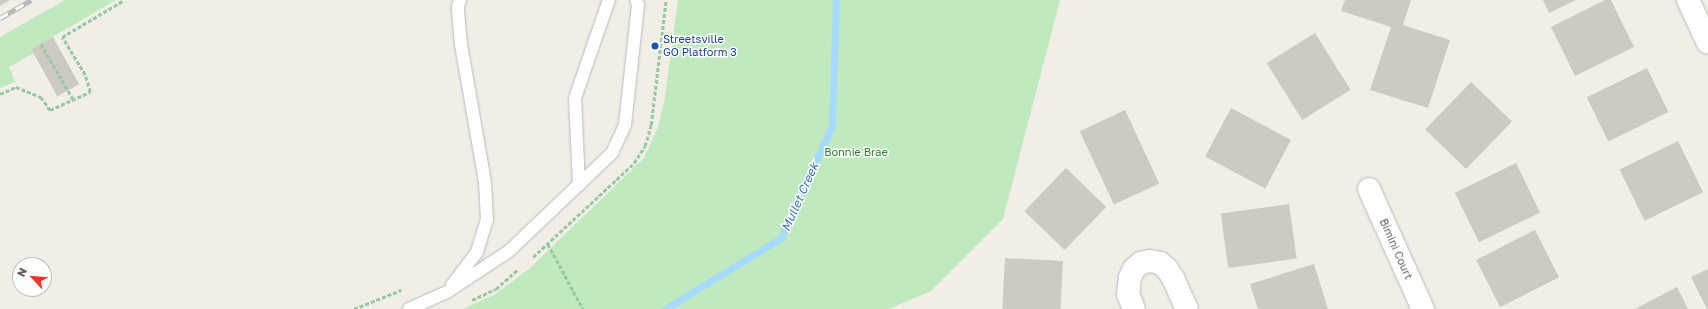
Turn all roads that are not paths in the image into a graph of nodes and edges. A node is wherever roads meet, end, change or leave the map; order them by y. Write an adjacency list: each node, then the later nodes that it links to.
1 (460, 0): 8 (lane)
2 (609, 0): 6 (lane)
3 (636, 0): 6 (lane)
4 (1688, 0): 5 (street)
5 (1708, 44)
6 (579, 186): 8 (lane)
7 (1369, 189): 12 (street, Bimini Court)
8 (447, 292): 9 (lane)
9 (409, 309)
10 (1134, 309): 11 (street)
11 (1187, 309)
12 (1423, 309)

